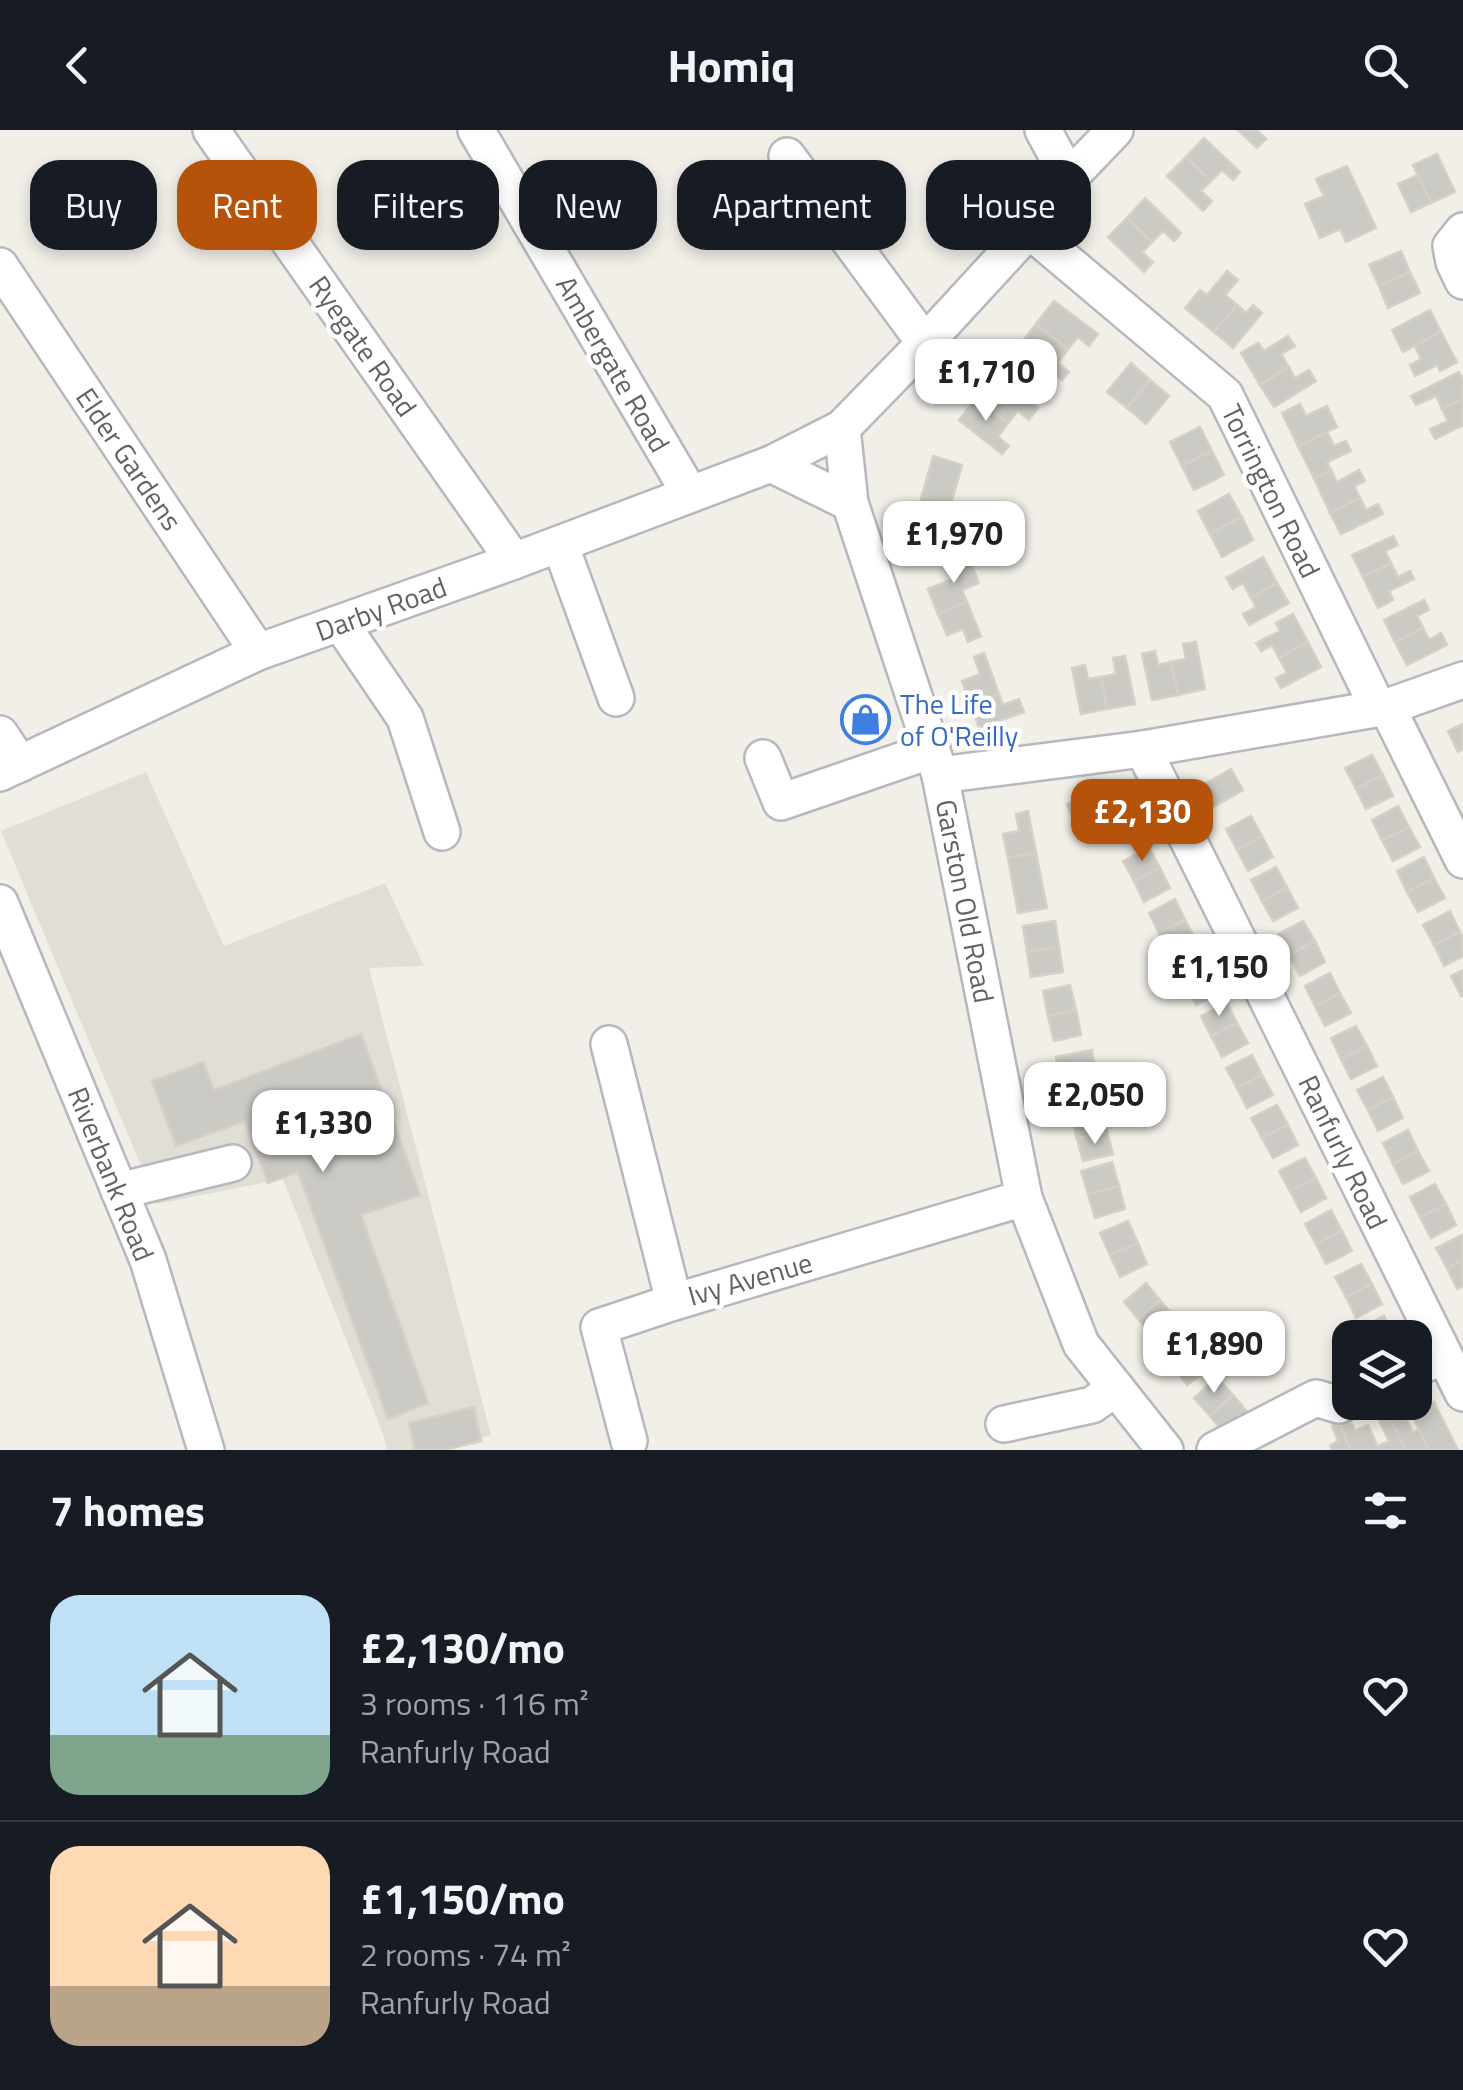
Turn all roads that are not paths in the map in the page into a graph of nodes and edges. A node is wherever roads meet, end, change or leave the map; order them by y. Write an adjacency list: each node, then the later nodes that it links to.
1 (212, 130): 19 (street, Ryegate Road)
2 (476, 130): 16 (street, Ambergate Road)
3 (1043, 130): 6 (street)
4 (1115, 130): 7 (street)
5 (786, 156): 13 (street)
6 (1060, 160)
7 (1087, 160)
8 (1463, 231): 12 (street)
9 (1011, 250): 13 (street)
10 (1053, 250): 24 (street, Torrington Road)
11 (0, 266): 21 (street, Elder Gardens)
12 (1463, 281)
13 (925, 344): 14 (street)
14 (842, 428): 15 (street); 17 (street, Garston Old Road)
15 (771, 464): 16 (street, Darby Road); 17 (street)
16 (690, 494): 18 (street, Darby Road)
17 (850, 503): 28 (street, Garston Old Road)
18 (560, 544): 19 (street, Darby Road); 23 (street)
19 (514, 562): 20 (street, Darby Road)
20 (340, 624): 21 (street, Darby Road); 30 (street)
21 (258, 652): 29 (street, Darby Road)
22 (1463, 680): 24 (street)
23 (616, 698)
24 (1383, 708): 26 (street); 31 (street, Torrington Road)
25 (0, 734): 29 (street)
26 (1143, 749): 28 (street); 38 (street, Ranfurly Road)
27 (763, 758): 28 (street)
28 (936, 762): 36 (street, Garston Old Road)
29 (10, 768)
30 (442, 832)
31 (1463, 860)
32 (0, 903): 35 (street, Riverbank Road)
33 (609, 1044): 37 (street, Ivy Avenue)
34 (233, 1162): 35 (street)
35 (119, 1191): 45 (street, Riverbank Road)
36 (1024, 1198): 37 (street, Ivy Avenue); 40 (street, Garston Old Road)
37 (674, 1302): 44 (street)
38 (1409, 1320)
39 (1432, 1365): 41 (street, Ranfurly Road)
40 (1116, 1388): 43 (street); 46 (street, Garston Old Road)
41 (1463, 1393)
42 (1332, 1403): 47 (street)
43 (1004, 1424)
44 (629, 1442)
45 (206, 1450)
46 (1166, 1450)
47 (1215, 1450)

